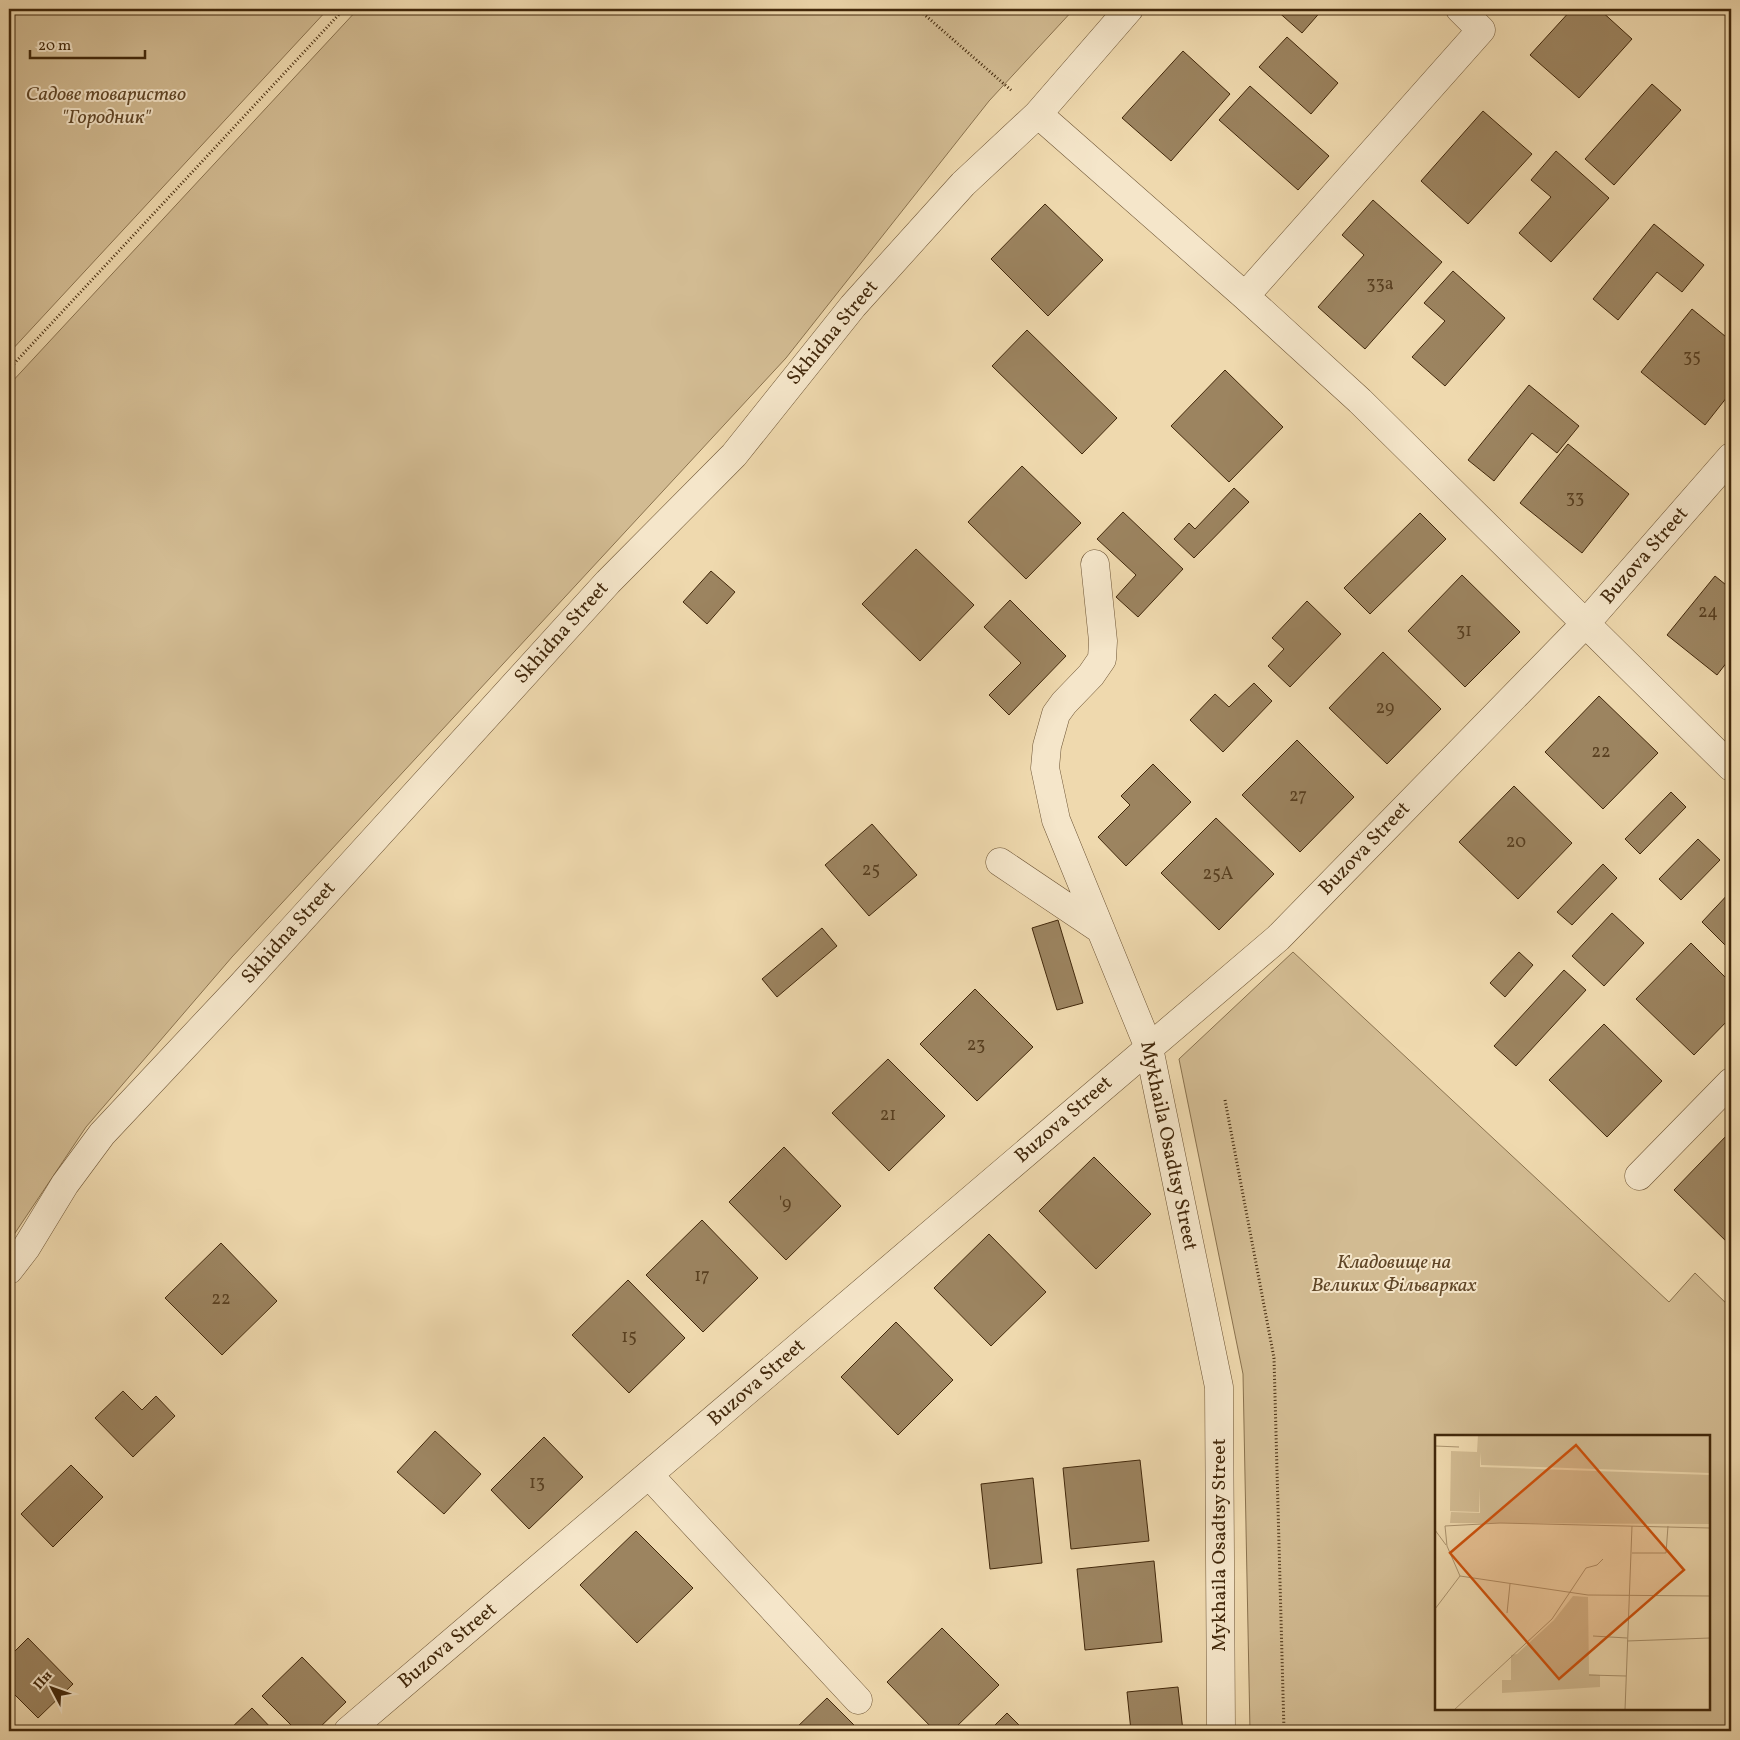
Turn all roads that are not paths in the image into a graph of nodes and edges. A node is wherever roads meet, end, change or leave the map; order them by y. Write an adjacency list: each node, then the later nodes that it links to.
1 (1129, 9): 3 (street, Skhidna Street)
2 (1460, 9): 4 (street)
3 (1038, 114): 4 (street); 14 (street, Skhidna Street)
4 (1245, 296): 7 (street)
5 (1731, 457): 7 (street, Buzova Street)
6 (1095, 564): 10 (street, Mykhaila Osadtsy Street)
7 (1586, 623): 8 (street); 11 (street, Buzova Street)
8 (1731, 767)
9 (1000, 862): 10 (street)
10 (1101, 930): 11 (street, Mykhaila Osadtsy Street)
11 (1149, 1048): 15 (street, Buzova Street); 18 (street, Mykhaila Osadtsy Street)
12 (1731, 1082): 13 (street)
13 (1639, 1176)
14 (9, 1270)
15 (649, 1475): 16 (street); 17 (street, Buzova Street)
16 (858, 1700)
17 (348, 1731)
18 (1221, 1731)

